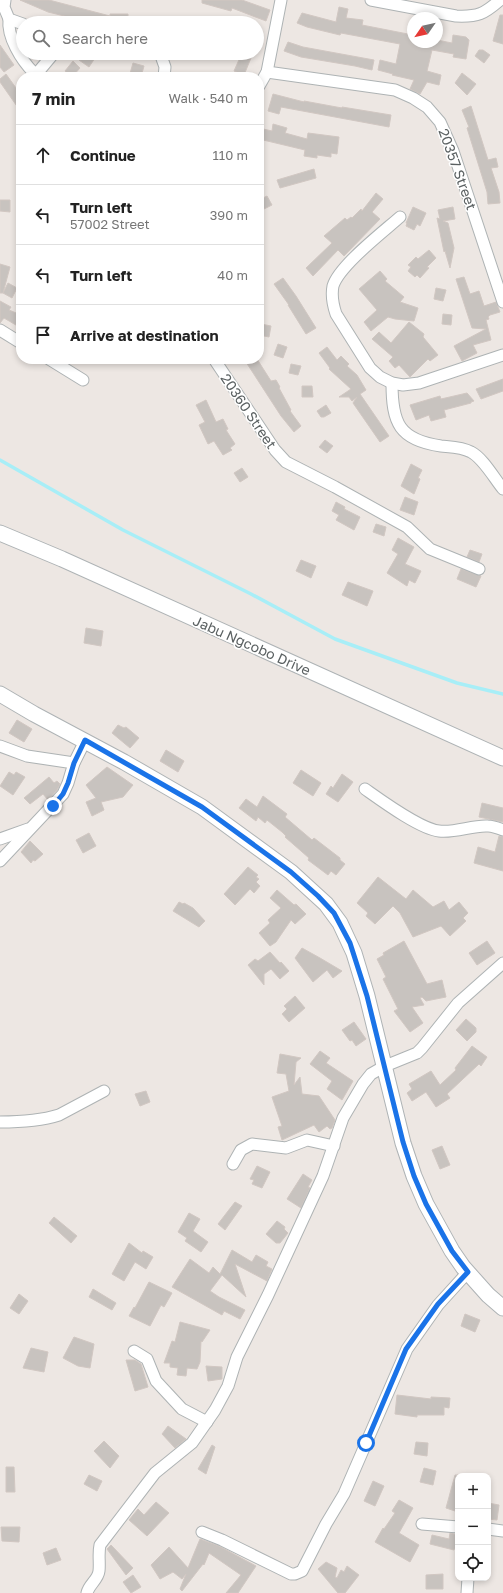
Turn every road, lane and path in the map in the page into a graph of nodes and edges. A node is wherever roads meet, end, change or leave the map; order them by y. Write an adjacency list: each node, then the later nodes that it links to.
1 (5, 0): 5 (street)
2 (281, 0): 14 (street)
3 (371, 0): 4 (street)
4 (500, 0)
5 (9, 19): 6 (street); 7 (street)
6 (16, 22)
7 (16, 46)
8 (24, 60): 11 (street)
9 (48, 60): 12 (street)
10 (163, 60): 13 (street)
11 (33, 72)
12 (36, 72)
13 (165, 72)
14 (267, 72): 15 (street); 17 (street, 20357 Street)
15 (264, 77)
16 (400, 218): 24 (street)
17 (503, 302)
18 (0, 330): 19 (street)
19 (16, 340)
20 (503, 355): 24 (street)
21 (57, 364): 23 (street)
22 (217, 364): 27 (street, 20360 Street)
23 (84, 380)
24 (392, 383): 25 (street)
25 (503, 489)
26 (0, 533): 31 (street, Jabu Ngcobo Drive)
27 (479, 570)
28 (0, 694): 29 (street)
29 (85, 740): 32 (street); 39 (street)
30 (0, 746): 32 (street)
31 (503, 758)
32 (74, 763): 34 (street)
33 (364, 789): 35 (street)
34 (29, 829): 36 (street); 37 (street)
35 (503, 830)
36 (0, 839)
37 (0, 861)
38 (503, 964): 39 (street)
39 (385, 1066): 42 (street); 44 (street)
40 (104, 1091): 41 (street)
41 (0, 1122)
42 (334, 1146): 43 (street); 47 (street)
43 (234, 1164)
44 (468, 1272): 45 (street); 52 (street)
45 (503, 1308)
46 (134, 1351): 47 (street)
47 (207, 1422): 54 (street)
48 (422, 1524): 49 (street)
49 (455, 1527)
50 (491, 1529): 51 (street)
51 (503, 1531)
52 (202, 1532)
53 (468, 1581): 55 (street)
54 (87, 1593)
55 (467, 1593)

